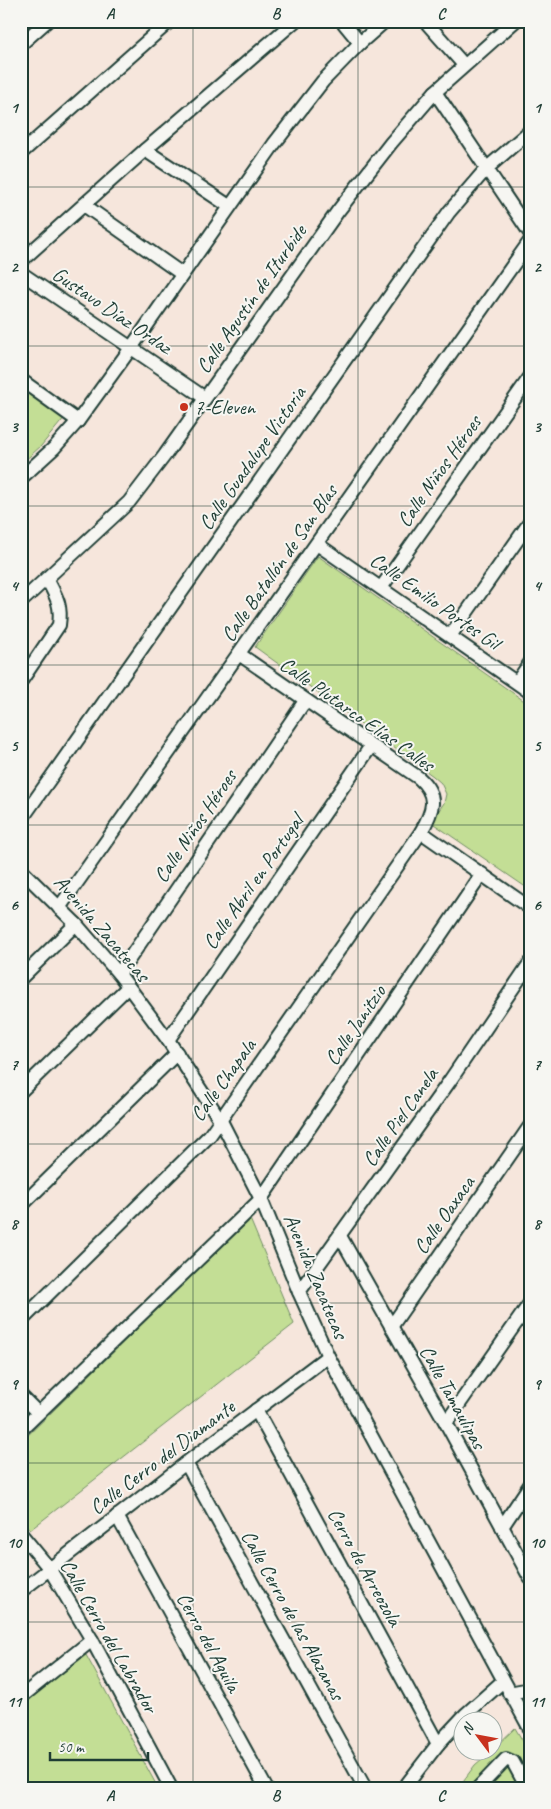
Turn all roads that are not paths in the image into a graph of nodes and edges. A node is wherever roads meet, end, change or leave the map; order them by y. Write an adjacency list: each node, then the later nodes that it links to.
1 (47, 21): 9 (street)
2 (170, 21): 14 (street)
3 (295, 21): 13 (street)
4 (342, 21): 8 (street)
5 (385, 21): 8 (street)
6 (425, 21): 10 (street)
7 (515, 21): 10 (street, Calle Agustín de Iturbide)
8 (360, 43): 17 (street)
9 (21, 44)
10 (464, 65): 11 (street, Calle Agustín de Iturbide)
11 (434, 92): 15 (street); 26 (street, Calle Agustín de Iturbide)
12 (530, 131): 15 (street, Calle Guadalupe Victoria)
13 (145, 150): 16 (street); 17 (street)
14 (21, 153)
15 (486, 169): 18 (street); 42 (street, Calle Guadalupe Victoria)
16 (84, 205): 20 (street); 22 (street)
17 (229, 206): 22 (street)
18 (530, 233)
19 (530, 241): 30 (street, Calle Batallón de San Blas)
20 (21, 261)
21 (21, 273): 23 (street, Gustavo Díaz Ordaz)
22 (182, 274): 23 (street)
23 (132, 348): 26 (street, Gustavo Díaz Ordaz); 27 (street)
24 (530, 377): 32 (street, Calle Niños Héroes)
25 (21, 380): 27 (street)
26 (205, 398): 31 (street, Calle Agustín de Iturbide)
27 (78, 421): 28 (street)
28 (21, 478)
29 (530, 522): 34 (street)
30 (317, 544): 32 (street, Calle Emilio Portes Gil); 35 (street, Calle Batallón de San Blas)
31 (47, 579): 33 (street, Calle Agustín de Iturbide); 37 (street)
32 (381, 588): 34 (street, Calle Emilio Portes Gil)
33 (21, 602)
34 (450, 636): 38 (street, Calle Emilio Portes Gil)
35 (239, 654): 40 (street, Calle Plutarco Elías Calles); 46 (street, Calle Batallón de San Blas)
36 (530, 663): 38 (street)
37 (21, 681)
38 (517, 682): 39 (street, Calle Emilio Portes Gil)
39 (530, 692)
40 (305, 701): 41 (street, Calle Plutarco Elías Calles); 50 (street, Calle Niños Héroes)
41 (371, 746): 43 (street, Calle Plutarco Elías Calles); 53 (street, Calle Abril en Portugal)
42 (21, 820)
43 (421, 832): 45 (street); 56 (street, Calle Chapala)
44 (21, 870): 46 (street, Avenida Zacatecas)
45 (482, 874): 47 (street); 58 (street, Calle Janitzio)
46 (59, 908): 48 (street, Avenida Zacatecas)
47 (530, 908)
48 (76, 924): 50 (street, Avenida Zacatecas); 51 (street)
49 (530, 963): 60 (street, Calle Piel Canela)
50 (119, 974): 52 (street, Avenida Zacatecas)
51 (21, 978)
52 (128, 987): 53 (street, Avenida Zacatecas); 55 (street)
53 (168, 1040): 54 (street, Avenida Zacatecas)
54 (176, 1053): 56 (street, Avenida Zacatecas); 59 (street)
55 (21, 1091)
56 (221, 1121): 58 (street, Avenida Zacatecas); 63 (street, Calle Chapala)
57 (530, 1126): 64 (street, Calle Oaxaca)
58 (261, 1199): 61 (street, Avenida Zacatecas); 68 (street)
59 (21, 1206)
60 (340, 1236): 61 (street, Calle Piel Canela); 64 (street, Calle Tamaulipas)
61 (298, 1292): 65 (street, Avenida Zacatecas)
62 (530, 1303): 69 (street)
63 (21, 1321)
64 (391, 1327): 69 (street, Calle Tamaulipas)
65 (328, 1356): 67 (street, Calle Cerro del Diamante); 80 (street, Avenida Zacatecas)
66 (21, 1396): 68 (street)
67 (256, 1410): 71 (street, Calle Cerro del Diamante); 85 (street, Cerro de Arreozola)
68 (38, 1413): 70 (street)
69 (446, 1423): 74 (street, Calle Tamaulipas)
70 (21, 1430)
71 (186, 1463): 73 (street, Calle Cerro del Diamante); 88 (street, Calle Cerro de las Alazanas)
72 (530, 1485): 74 (street)
73 (117, 1516): 76 (street, Calle Cerro del Diamante); 87 (street, Cerro del Aguila)
74 (502, 1527): 77 (street, Calle Tamaulipas)
75 (21, 1534): 76 (street, Calle Cerro del Labrador)
76 (49, 1568): 78 (street, Calle Cerro del Diamante); 79 (street, Calle Cerro del Labrador)
77 (530, 1578)
78 (21, 1590)
79 (92, 1640): 83 (street); 86 (street, Calle Cerro del Labrador)
80 (503, 1681): 82 (street, Avenida Zacatecas); 85 (street)
81 (530, 1689): 82 (street)
82 (509, 1693): 84 (street, Avenida Zacatecas)
83 (21, 1697)
84 (530, 1729)
85 (438, 1744): 89 (street)
86 (172, 1788)
87 (266, 1788)
88 (365, 1788)
89 (404, 1788)
90 (478, 1788): 91 (street)
91 (527, 1788)

